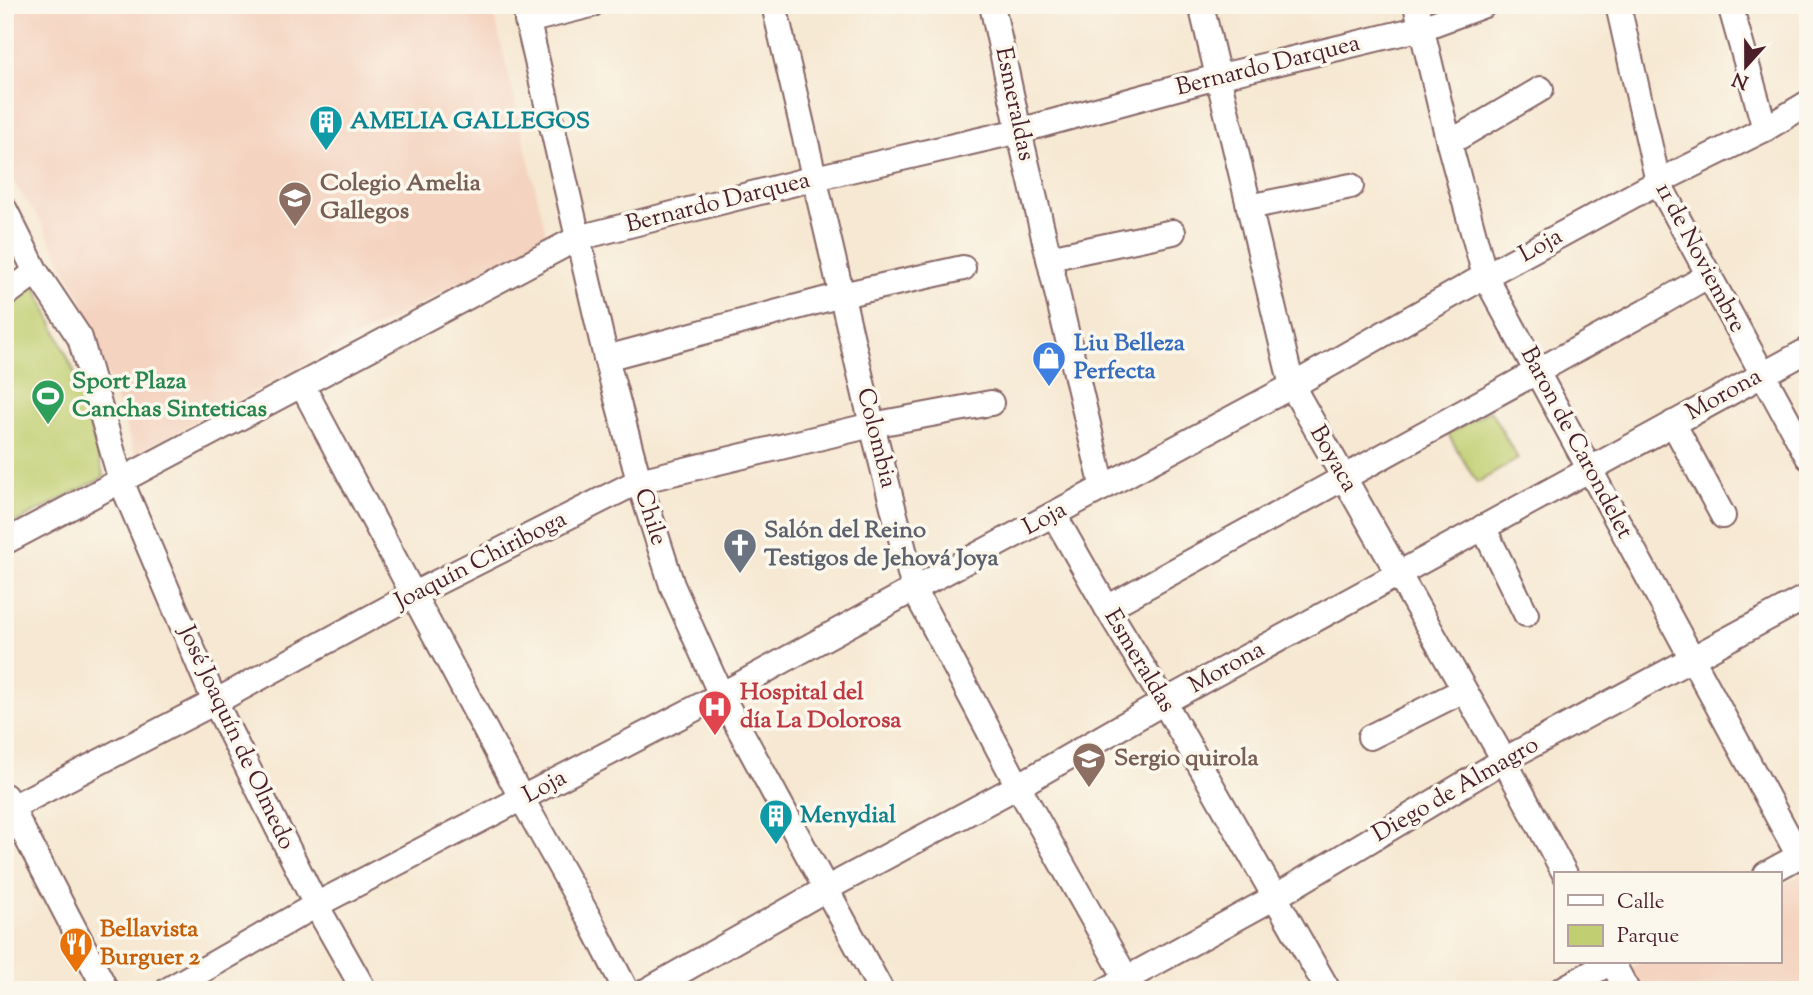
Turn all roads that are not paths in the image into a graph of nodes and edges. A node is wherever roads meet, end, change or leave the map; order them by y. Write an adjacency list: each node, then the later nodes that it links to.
1 (592, 5): 8 (street)
2 (774, 5): 16 (street, Colombia)
3 (1200, 5): 10 (street, Boyaca)
4 (1485, 5): 9 (street, Bernardo Darquea)
5 (1618, 5): 17 (street, 11 de Noviembre)
6 (1730, 5): 13 (street)
7 (994, 6): 14 (street, Esmeraldas)
8 (526, 13): 22 (street, Chile)
9 (1419, 17): 10 (street, Bernardo Darquea); 15 (street, Baron de Carondelet)
10 (1217, 77): 14 (street, Bernardo Darquea); 19 (street, Boyaca)
11 (1541, 89): 15 (street)
12 (1808, 103): 13 (street, Loja)
13 (1765, 129): 17 (street, Loja)
14 (1019, 131): 16 (street, Bernardo Darquea); 23 (street, Esmeraldas)
15 (1449, 143): 28 (street, Baron de Carondelet)
16 (815, 178): 22 (street, Bernardo Darquea); 30 (street, Colombia)
17 (1657, 182): 27 (street, 11 de Noviembre); 28 (street, Loja)
18 (1351, 186): 19 (street)
19 (1249, 207): 36 (street, Boyaca)
20 (5, 210): 26 (street, José Joaquín de Olmedo)
21 (1173, 232): 23 (street)
22 (579, 238): 32 (street, Chile); 35 (street, Bernardo Darquea)
23 (1049, 258): 45 (street, Esmeraldas)
24 (963, 268): 30 (street)
25 (5, 269): 26 (street)
26 (36, 272): 29 (street); 43 (street, José Joaquín de Olmedo)
27 (1709, 275): 33 (street); 34 (street, 11 de Noviembre)
28 (1485, 276): 33 (street, Baron de Carondelet); 36 (street, Loja)
29 (5, 295)
30 (842, 295): 32 (street); 39 (street, Colombia)
31 (1808, 350): 34 (street, Morona)
32 (606, 358): 44 (street, Chile)
33 (1537, 371): 41 (street, Baron de Carondelet); 42 (street)
34 (1762, 374): 38 (street, Morona); 40 (street, 11 de Noviembre)
35 (302, 385): 43 (street, Bernardo Darquea); 52 (street)
36 (1292, 386): 42 (street, Boyaca); 45 (street, Loja)
37 (991, 403): 39 (street, Joaquín Chiriboga)
38 (1673, 423): 41 (street, Morona); 47 (street)
39 (872, 425): 44 (street, Joaquín Chiriboga); 51 (street, Colombia)
40 (1808, 457)
41 (1590, 468): 48 (street, Morona); 56 (street, Baron de Carondelet)
42 (1343, 477): 50 (street, Boyaca); 54 (street)
43 (121, 481): 49 (street, Bernardo Darquea); 59 (street, José Joaquín de Olmedo)
44 (639, 481): 52 (street, Joaquín Chiriboga); 58 (street, Chile)
45 (1103, 488): 46 (street, Loja)
46 (1054, 515): 51 (street, Loja); 54 (street, Esmeraldas)
47 (1723, 516)
48 (1483, 527): 50 (street, Morona); 55 (street)
49 (5, 542)
50 (1398, 574): 57 (street, Boyaca); 60 (street, Morona)
51 (914, 589): 58 (street, Loja); 63 (street, Colombia)
52 (414, 594): 59 (street, Joaquín Chiriboga); 64 (street)
53 (1808, 596): 56 (street, Diego de Almagro)
54 (1107, 608): 60 (street, Esmeraldas)
55 (1526, 614)
56 (1692, 658): 62 (street, Diego de Almagro); 66 (street, Baron de Carondelet)
57 (1464, 690): 61 (street); 62 (street, Boyaca)
58 (721, 695): 64 (street, Loja); 69 (street, Chile)
59 (215, 702): 65 (street, Joaquín Chiriboga); 71 (street, José Joaquín de Olmedo)
60 (1164, 702): 63 (street, Morona); 70 (street, Esmeraldas)
61 (1370, 737)
62 (1504, 761): 67 (street, Boyaca); 70 (street, Diego de Almagro)
63 (1018, 786): 69 (street, Morona); 74 (street, Colombia)
64 (522, 799): 71 (street, Loja); 78 (street)
65 (7, 805): 75 (street)
66 (1803, 853): 68 (street)
67 (1564, 872)
68 (1770, 872)
69 (826, 889): 79 (street, Morona); 80 (street, Chile)
70 (1275, 897): 74 (street, Diego de Almagro); 81 (street, Esmeraldas)
71 (316, 905): 76 (street, Loja); 77 (street, José Joaquín de Olmedo)
72 (1608, 964): 82 (street)
73 (1613, 964): 83 (street)
74 (1122, 986)
75 (106, 990)
76 (168, 990)
77 (364, 990)
78 (626, 990)
79 (648, 990)
80 (881, 990)
81 (1328, 990)
82 (1560, 990)
83 (1627, 990)

